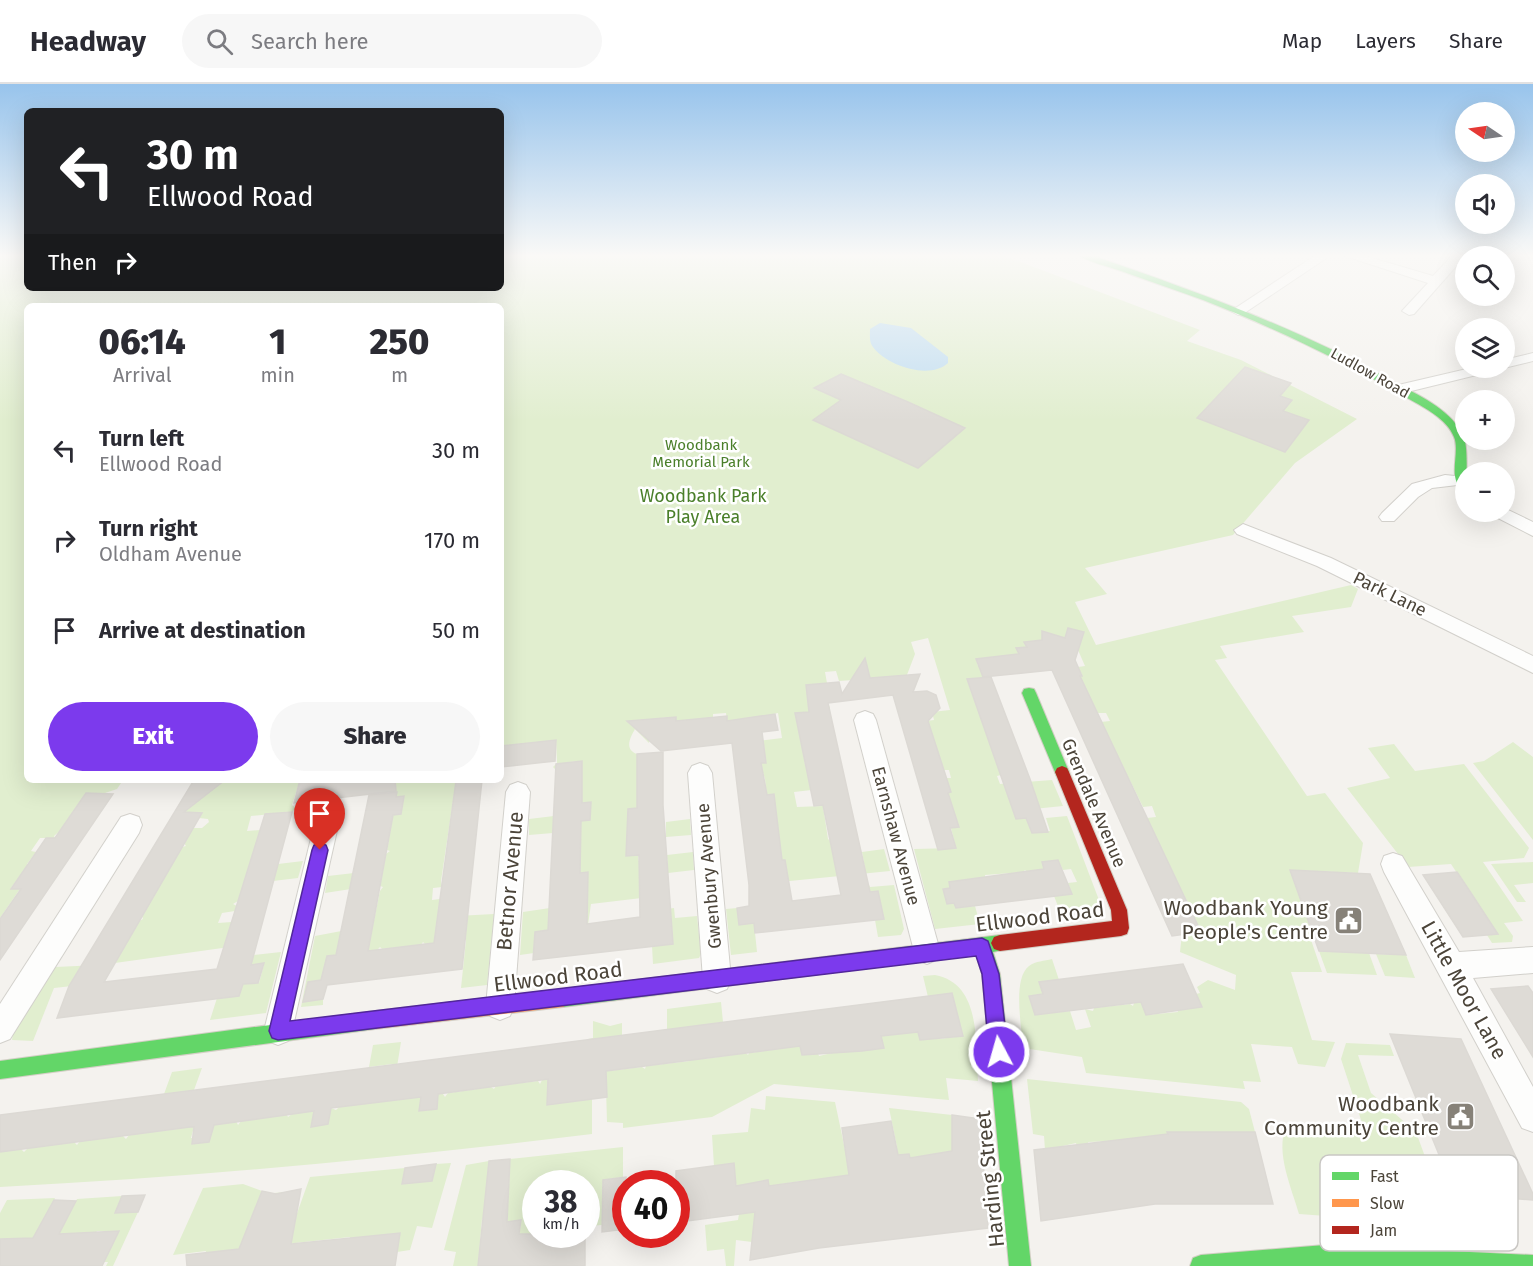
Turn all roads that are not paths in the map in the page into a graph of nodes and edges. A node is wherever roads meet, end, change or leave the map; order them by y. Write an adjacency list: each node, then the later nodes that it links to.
1 (1238, 311): 5 (street, Ludlow Road)
2 (1533, 357): 3 (street)
3 (1515, 361)
4 (1455, 375): 5 (street)
5 (1399, 388): 6 (street, Ludlow Road)
6 (1459, 462)
7 (1455, 482): 8 (street)
8 (1388, 518)
9 (1515, 520): 10 (street)
10 (1531, 529)
11 (1243, 530): 12 (street, Park Lane)
12 (1533, 665)
13 (1029, 693): 20 (street, Grendale Avenue)
14 (865, 720): 22 (street, Earnshaw Avenue)
15 (700, 772): 25 (street, Gwenbury Avenue)
16 (518, 792): 26 (street, Betnor Avenue)
17 (130, 825): 27 (street)
18 (326, 826): 28 (street)
19 (1393, 864): 24 (street, Little Moor Lane)
20 (1121, 928): 21 (street, Ellwood Road)
21 (982, 946): 22 (street, Ellwood Road); 31 (street, Harding Street)
22 (927, 951): 25 (street, Ellwood Road)
23 (1533, 960): 24 (street)
24 (1452, 966): 30 (street, Little Moor Lane)
25 (717, 979): 26 (street, Ellwood Road)
26 (500, 1006): 28 (street, Ellwood Road)
27 (0, 1029)
28 (278, 1031): 29 (street, Ellwood Road)
29 (0, 1070)
30 (1533, 1117)
31 (1020, 1266)
32 (1201, 1266): 33 (street)
33 (1533, 1266)

